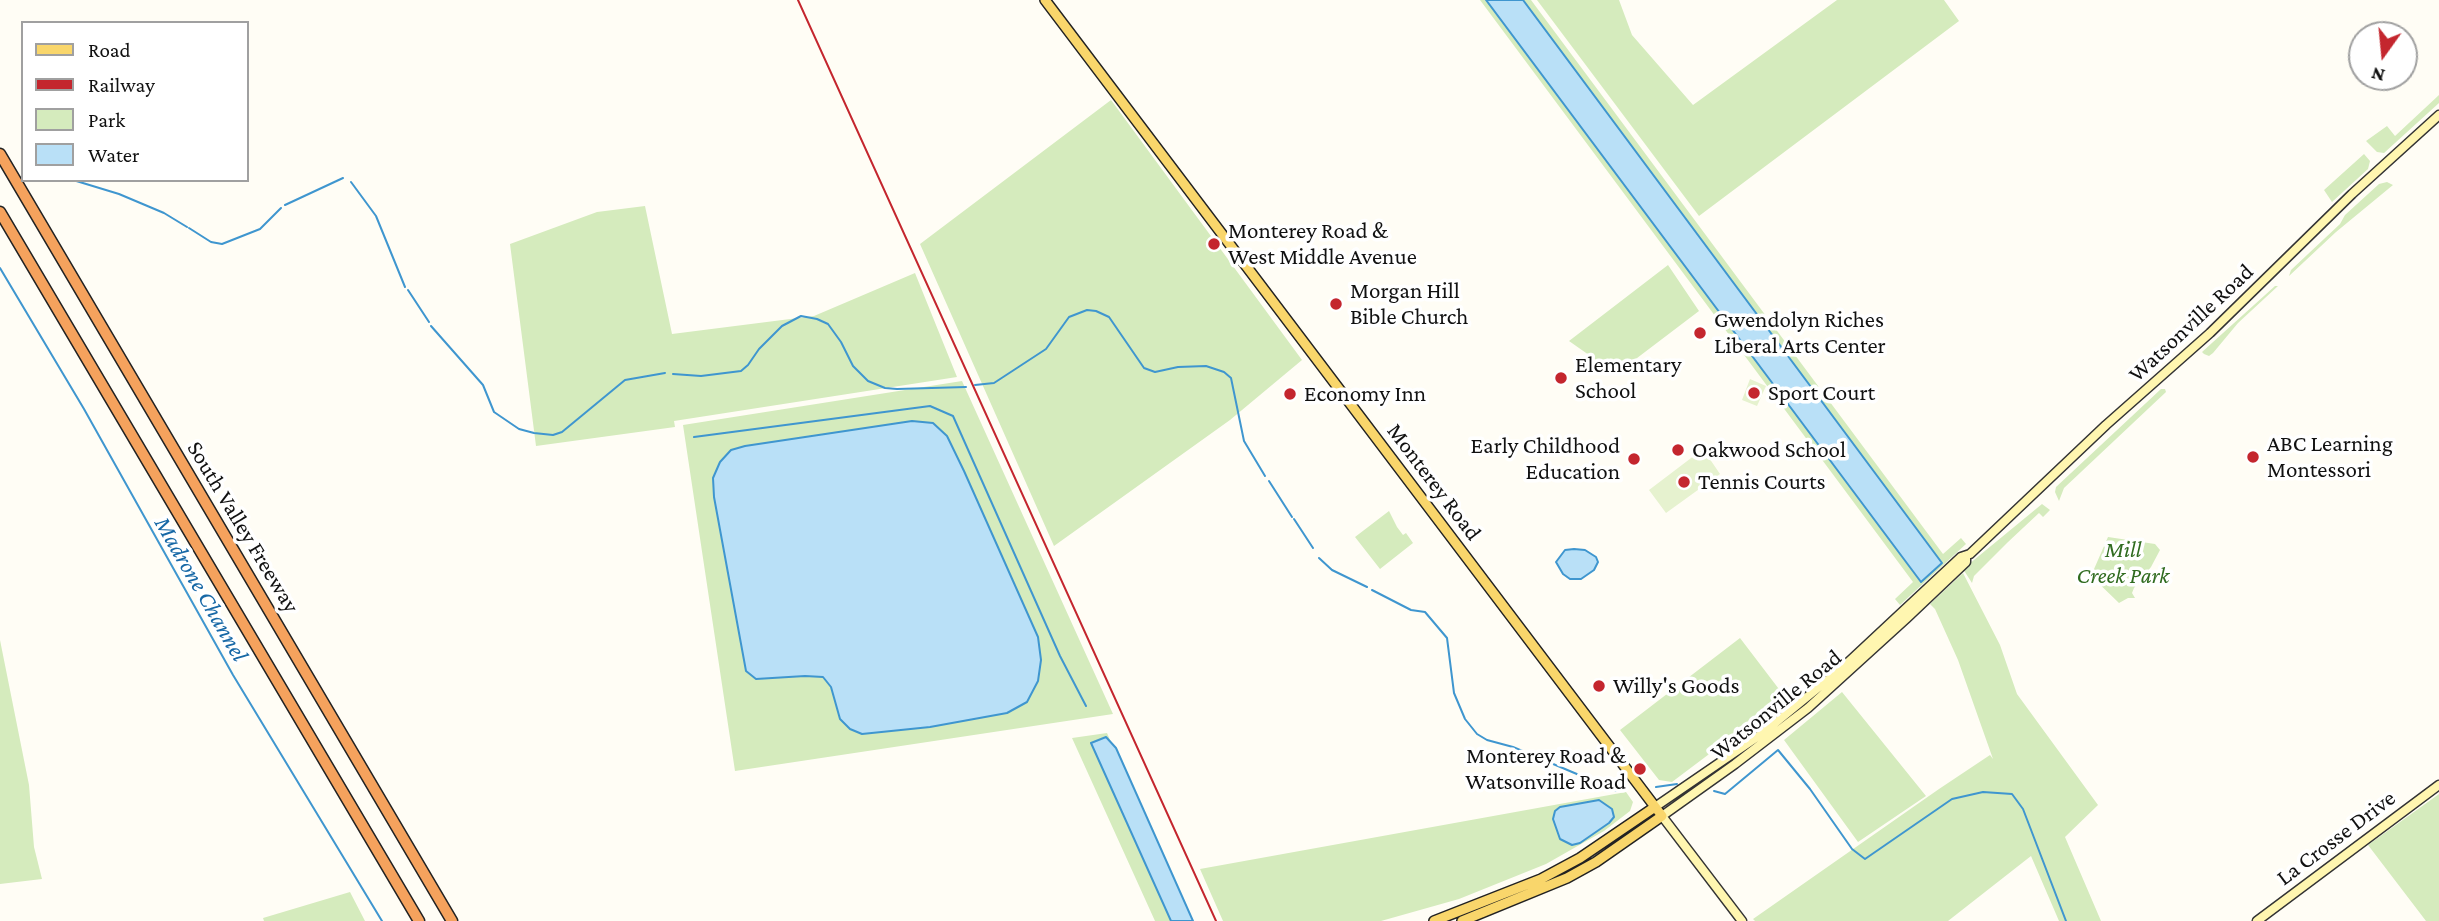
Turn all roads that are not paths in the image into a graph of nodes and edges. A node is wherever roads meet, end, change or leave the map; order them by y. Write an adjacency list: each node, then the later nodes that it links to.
1 (1045, 0): 7 (main road, Monterey Road)
2 (2439, 115): 5 (main road, Watsonville Road)
3 (0, 154): 10 (highway, South Valley Freeway)
4 (0, 212): 9 (highway, South Valley Freeway)
5 (1930, 590): 7 (main road, Watsonville Road); 8 (main road, Watsonville Road)
6 (2439, 785): 14 (main road, La Crosse Drive)
7 (1655, 807): 8 (main road, Monterey Road); 11 (main road)
8 (1662, 816): 12 (main road); 13 (main road, Monterey Road)
9 (419, 921)
10 (452, 921)
11 (1434, 921)
12 (1462, 921)
13 (1742, 921)
14 (2257, 921)

